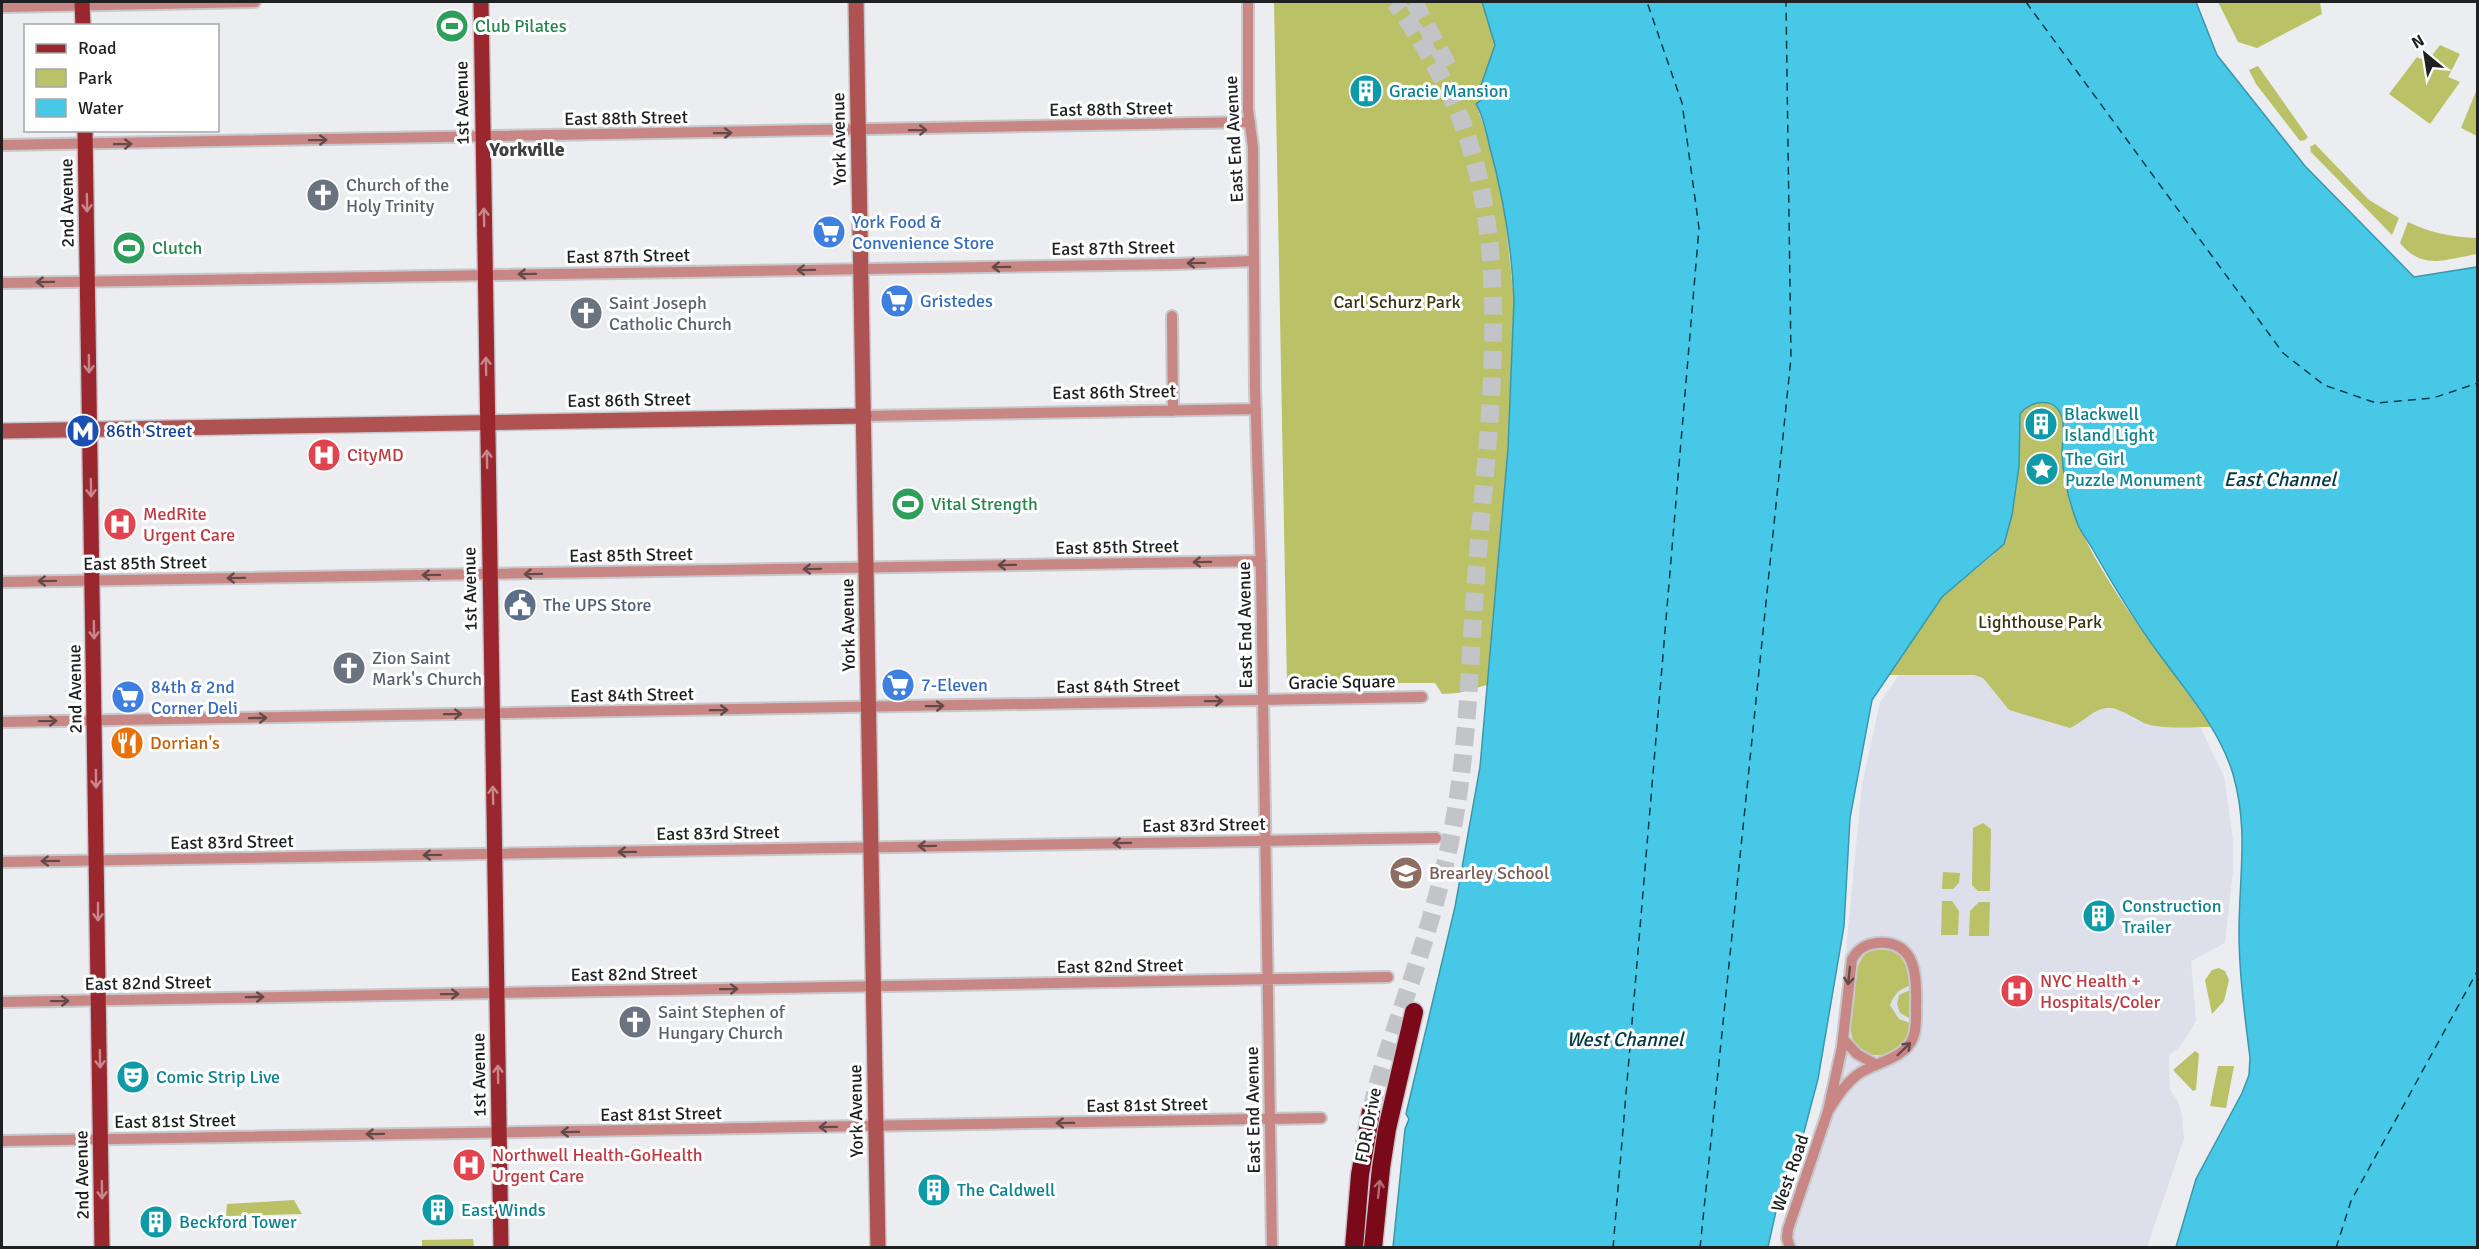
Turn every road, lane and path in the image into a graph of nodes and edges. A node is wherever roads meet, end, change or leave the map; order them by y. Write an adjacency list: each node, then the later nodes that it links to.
1 (255, 2): 5 (street)
2 (481, 2): 11 (main road, 1st Avenue)
3 (856, 2): 9 (main road, York Avenue)
4 (1248, 2): 8 (street, East End Avenue)
5 (82, 3): 6 (street); 7 (main road)
6 (2, 7)
7 (83, 24)
8 (1250, 122): 9 (street, East 88th Street, one-way to 8); 13 (street, East End Avenue)
9 (859, 131): 11 (street, East 88th Street, one-way to 9); 14 (main road, York Avenue)
10 (85, 137): 11 (street, East 88th Street, one-way to 11); 12 (street, East 88th Street); 16 (main road, 2nd Avenue, one-way to 16)
11 (482, 138): 15 (main road, 1st Avenue, one-way to 11)
12 (2, 145)
13 (1254, 261): 14 (street, East 87th Street, one-way to 14); 19 (street, East End Avenue)
14 (861, 269): 15 (street, East 87th Street, one-way to 15); 21 (main road, York Avenue)
15 (484, 275): 16 (street, East 87th Street); 22 (main road, 1st Avenue, one-way to 15)
16 (88, 282): 17 (street, East 87th Street, one-way to 17); 23 (main road, 2nd Avenue, one-way to 23)
17 (2, 283)
18 (1172, 316): 20 (street)
19 (1256, 409): 20 (street, East 86th Street); 25 (street, East End Avenue)
20 (1173, 411): 21 (street, East 86th Street)
21 (864, 417): 22 (main road, East 86th Street); 26 (main road, York Avenue)
22 (486, 422): 23 (main road, East 86th Street); 27 (main road, 1st Avenue, one-way to 22)
23 (90, 429): 24 (main road, East 86th Street); 28 (main road, 2nd Avenue, one-way to 28)
24 (2, 431)
25 (1261, 561): 26 (street, East 85th Street, one-way to 26); 31 (street, East End Avenue)
26 (866, 568): 27 (street, East 85th Street, one-way to 27); 32 (main road, York Avenue)
27 (489, 574): 28 (street, East 85th Street, one-way to 28); 33 (main road, 1st Avenue)
28 (93, 581): 29 (street, East 85th Street, one-way to 29); 34 (main road, 2nd Avenue, one-way to 34)
29 (2, 582)
30 (1422, 697): 31 (street, Gracie Square)
31 (1262, 700): 32 (street, East 84th Street, one-way to 31); 37 (street, East End Avenue)
32 (869, 707): 33 (street, East 84th Street, one-way to 32); 38 (main road, York Avenue)
33 (492, 714): 34 (street, East 84th Street, one-way to 33); 39 (main road, 1st Avenue, one-way to 33)
34 (95, 720): 35 (street, East 84th Street, one-way to 34); 40 (main road, 2nd Avenue, one-way to 40)
35 (2, 722)
36 (1436, 838): 37 (street, East 83rd Street)
37 (1265, 840): 38 (street, East 83rd Street, one-way to 38); 43 (street, East End Avenue)
38 (871, 847): 39 (street, East 83rd Street, one-way to 39); 44 (main road, York Avenue)
39 (494, 854): 40 (street, East 83rd Street, one-way to 40); 45 (main road, 1st Avenue)
40 (98, 860): 41 (street, East 83rd Street, one-way to 41); 46 (main road, 2nd Avenue, one-way to 46)
41 (2, 862)
42 (1388, 977): 43 (street, East 82nd Street)
43 (1268, 980): 44 (street, East 82nd Street); 54 (street, East End Avenue)
44 (873, 987): 45 (street, East 82nd Street, one-way to 44); 55 (main road, York Avenue)
45 (497, 993): 46 (street, East 82nd Street, one-way to 45); 56 (main road, 1st Avenue, one-way to 45)
46 (99, 1000): 47 (street, East 82nd Street, one-way to 46); 57 (main road, 2nd Avenue, one-way to 57)
47 (2, 1002)
48 (1414, 1012): 65 (highway, FDR Drive, one-way to 48)
49 (1843, 1039): 50 (street); 50 (street, West Road, one-way to 49); 52 (street, West Road)
50 (1875, 1064): 52 (street, West Road)
51 (1371, 1111): 64 (highway, FDR Drive)
52 (1828, 1111): 59 (street, West Road)
53 (1321, 1118): 54 (street, East 81st Street)
54 (1270, 1119): 55 (street, East 81st Street, one-way to 55); 63 (street, East End Avenue)
55 (876, 1126): 56 (street, East 81st Street, one-way to 56); 62 (main road, York Avenue)
56 (499, 1133): 57 (street, East 81st Street, one-way to 57); 61 (main road, 1st Avenue)
57 (100, 1139): 58 (street, East 81st Street); 60 (main road, 2nd Avenue, one-way to 60)
58 (2, 1141)
59 (1790, 1247)
60 (102, 1248)
61 (501, 1248)
62 (878, 1248)
63 (1272, 1248)
64 (1354, 1248)
65 (1373, 1248)

